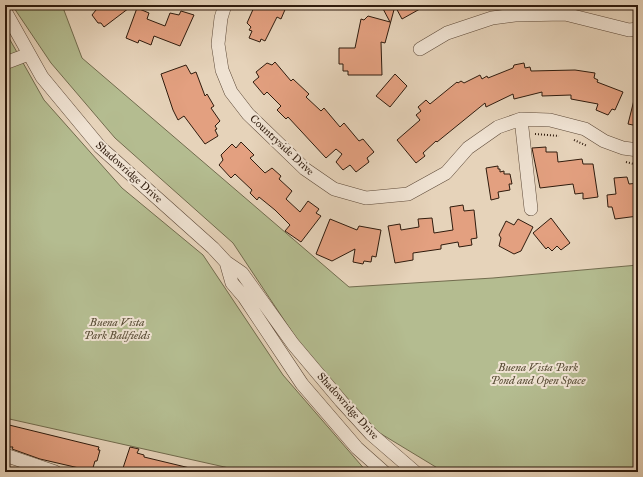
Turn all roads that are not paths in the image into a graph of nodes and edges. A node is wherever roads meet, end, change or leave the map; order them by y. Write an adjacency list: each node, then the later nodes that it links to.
1 (224, 5): 7 (street, Countryside Drive)
2 (5, 11): 5 (street, Shadowridge Drive)
3 (638, 29): 4 (street)
4 (420, 49)
5 (29, 54): 6 (street); 10 (street, Shadowridge Drive)
6 (5, 63)
7 (520, 119): 8 (street, Countryside Drive); 9 (street)
8 (638, 150)
9 (531, 209)
10 (226, 262): 13 (street, Shadowridge Drive); 14 (street, Shadowridge Drive)
11 (5, 455): 12 (street)
12 (54, 472)
13 (384, 472)
14 (415, 472)

